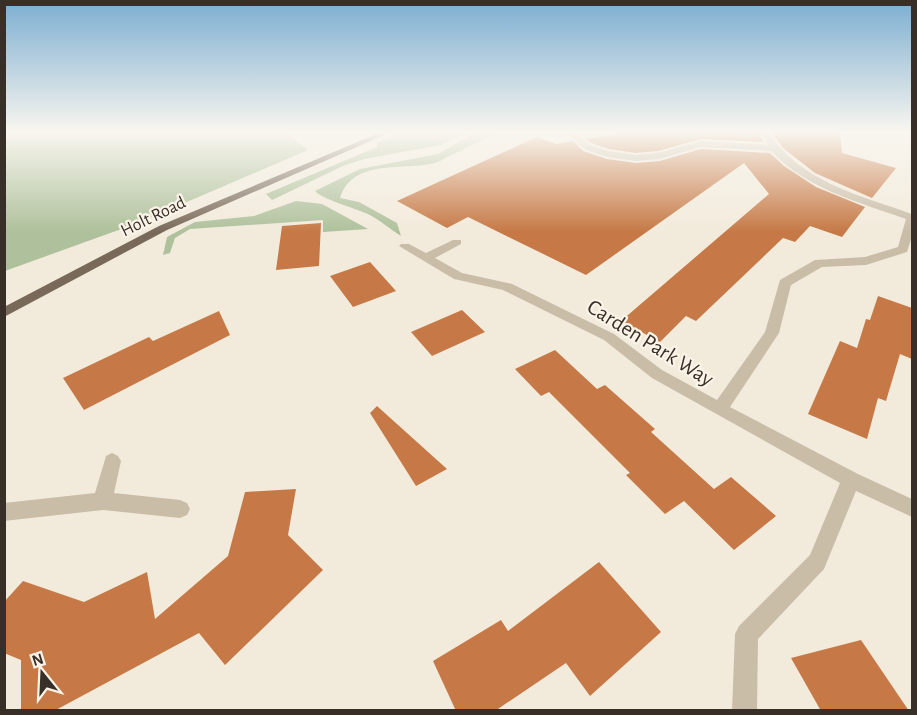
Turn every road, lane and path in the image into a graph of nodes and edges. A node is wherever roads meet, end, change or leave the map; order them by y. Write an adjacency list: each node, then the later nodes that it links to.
1 (309, 165): 7 (main road, Holt Road)
2 (792, 165): 3 (street)
3 (912, 218): 8 (street)
4 (457, 242): 6 (street)
5 (405, 246): 6 (street, Carden Park Way)
6 (428, 257): 8 (street, Carden Park Way)
7 (4, 313)
8 (720, 409): 10 (street, Carden Park Way)
9 (111, 461): 11 (street)
10 (851, 480): 12 (street, Carden Park Way); 15 (street)
11 (103, 501): 13 (street); 14 (street)
12 (912, 508)
13 (180, 509)
14 (4, 512)
15 (745, 711)

